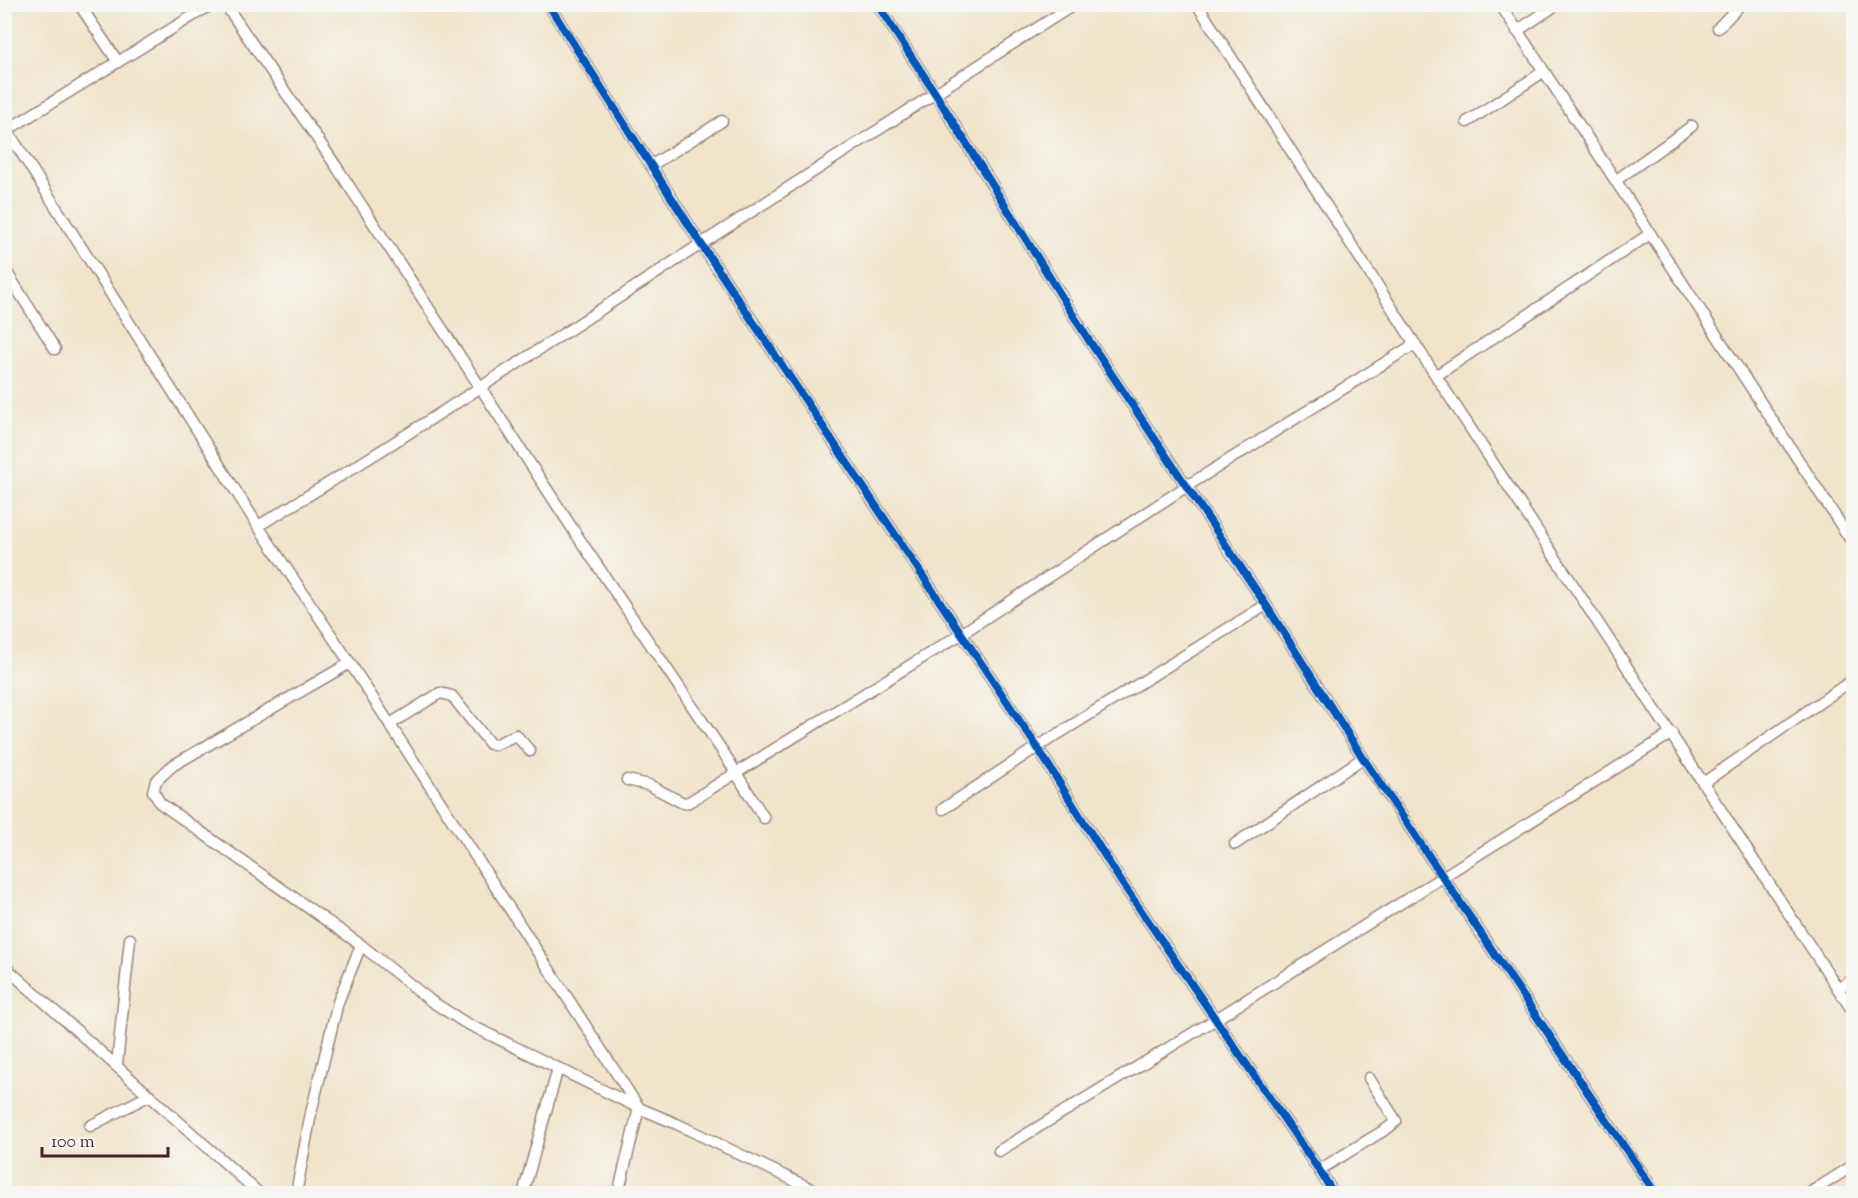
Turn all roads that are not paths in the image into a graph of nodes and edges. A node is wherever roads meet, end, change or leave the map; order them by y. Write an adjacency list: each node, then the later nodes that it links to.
1 (79, 4): 13 (street)
2 (212, 4): 13 (street)
3 (225, 4): 28 (street)
4 (548, 4): 20 (street)
5 (877, 4): 15 (street)
6 (1076, 4): 15 (street)
7 (1197, 4): 25 (street)
8 (1500, 4): 12 (street)
9 (1741, 4): 11 (street)
10 (1553, 5): 12 (street)
11 (1718, 28)
12 (1517, 31): 14 (street)
13 (118, 62): 19 (street)
14 (1543, 72): 17 (street); 21 (street)
15 (935, 93): 23 (street); 29 (street)
16 (722, 121): 20 (street)
17 (1467, 122)
18 (1692, 126): 21 (street)
19 (6, 131): 30 (street)
20 (652, 165): 23 (street)
21 (1615, 182): 22 (street)
22 (1650, 234): 27 (street); 31 (street)
23 (701, 244): 28 (street); 33 (street)
24 (4, 268): 26 (street)
25 (1415, 344): 27 (street); 29 (street)
26 (55, 349)
27 (1437, 375): 37 (street)
28 (481, 388): 30 (street); 41 (street)
29 (1187, 486): 32 (street); 33 (street)
30 (258, 525): 34 (street)
31 (1854, 545)
32 (1266, 605): 38 (street); 40 (street)
33 (961, 634): 38 (street); 41 (street)
34 (350, 663): 36 (street); 49 (street)
35 (1854, 679): 43 (street)
36 (390, 724): 39 (street); 59 (street)
37 (1672, 734): 43 (street); 47 (street)
38 (1037, 747): 44 (street); 54 (street)
39 (530, 751)
40 (1363, 758): 46 (street); 47 (street)
41 (736, 773): 42 (street); 45 (street)
42 (627, 780)
43 (1703, 783): 52 (street)
44 (943, 810)
45 (764, 818)
46 (1236, 844)
47 (1444, 876): 54 (street); 70 (street)
48 (130, 939): 55 (street)
49 (361, 945): 56 (street); 65 (street)
50 (4, 966): 55 (street)
51 (1854, 978): 52 (street)
52 (1838, 989): 53 (street)
53 (1854, 1013)
54 (1216, 1019): 61 (street); 63 (street)
55 (117, 1064): 58 (street)
56 (558, 1068): 59 (street); 66 (street)
57 (1369, 1078): 63 (street)
58 (150, 1095): 60 (street); 64 (street)
59 (639, 1108): 67 (street); 68 (street)
60 (90, 1126)
61 (999, 1151)
62 (1854, 1166): 71 (street)
63 (1319, 1170): 69 (street)
64 (260, 1194)
65 (296, 1194)
66 (523, 1194)
67 (618, 1194)
68 (822, 1194)
69 (1334, 1194)
70 (1656, 1194)
71 (1808, 1194)

